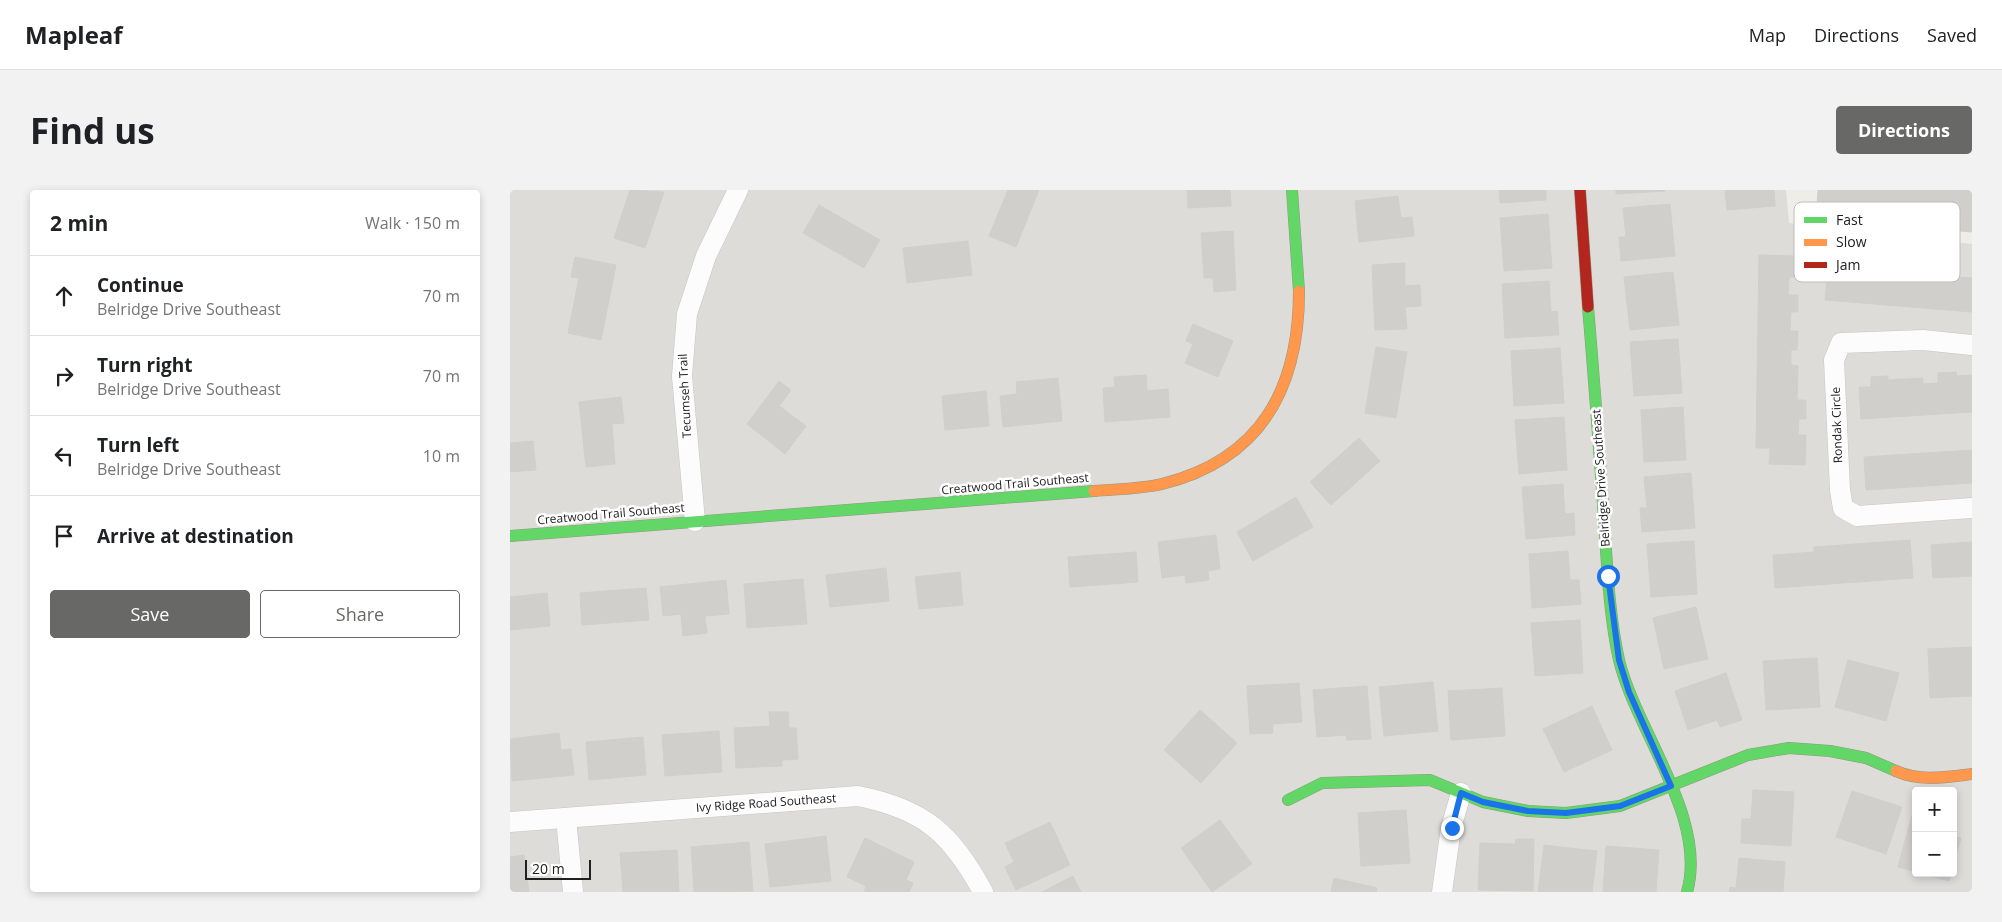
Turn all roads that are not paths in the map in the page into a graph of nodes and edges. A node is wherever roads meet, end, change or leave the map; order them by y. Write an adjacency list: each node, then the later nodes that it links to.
1 (738, 190): 6 (street, Tecumseh Trail)
2 (1292, 190): 6 (street, Creatwood Trail Southeast)
3 (1580, 190): 9 (street, Belridge Drive Southeast)
4 (1972, 345): 5 (street, Rondak Circle)
5 (1972, 508)
6 (695, 522): 7 (street, Creatwood Trail Southeast)
7 (510, 536)
8 (1972, 774): 9 (street)
9 (1671, 786): 10 (street); 17 (street, Belridge Drive Southeast)
10 (1461, 793): 11 (street); 16 (street)
11 (1288, 800)
12 (566, 818): 13 (street, Ivy Ridge Road Southeast); 14 (street); 15 (street, Ivy Ridge Road Southeast)
13 (510, 822)
14 (574, 892)
15 (983, 892)
16 (1442, 892)
17 (1687, 892)

